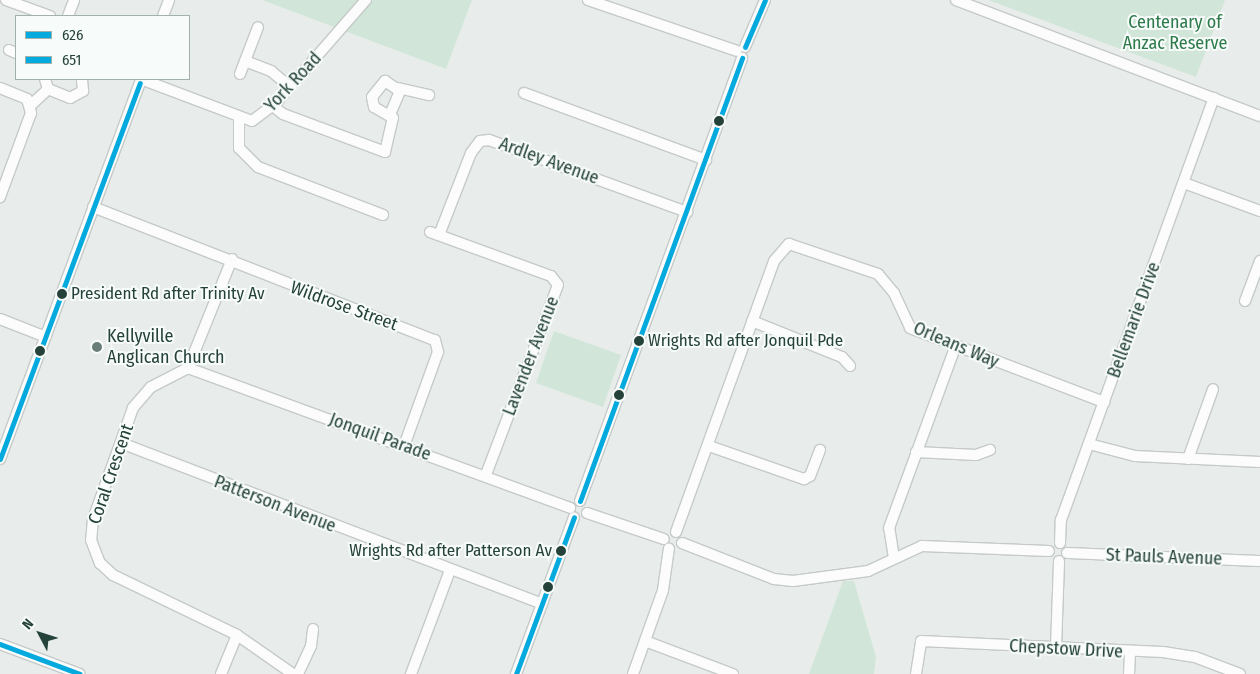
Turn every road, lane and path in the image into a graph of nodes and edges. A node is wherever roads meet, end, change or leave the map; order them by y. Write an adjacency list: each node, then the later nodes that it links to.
1 (6, 0): 8 (street)
2 (74, 0): 9 (street)
3 (170, 0): 10 (street)
4 (366, 0): 18 (street, York Road)
5 (588, 0): 12 (street)
6 (766, 0): 12 (street)
7 (956, 0): 23 (street)
8 (47, 15)
9 (68, 15)
10 (163, 15)
11 (258, 27): 13 (street)
12 (741, 52): 29 (street)
13 (245, 61): 14 (street); 18 (street)
14 (240, 74)
15 (82, 80): 17 (street)
16 (143, 80): 28 (street); 32 (street)
17 (46, 84): 24 (street)
18 (290, 87): 25 (street, York Road)
19 (0, 88): 24 (street)
20 (398, 88): 22 (street); 26 (street); 26 (street)
21 (524, 93): 29 (street)
22 (429, 95)
23 (1214, 98): 27 (street); 30 (street, Bellemarie Drive)
24 (29, 102): 31 (street)
25 (273, 106): 26 (street); 28 (street, York Road)
26 (390, 114)
27 (1260, 116)
28 (240, 120): 35 (street)
29 (706, 160): 34 (street)
30 (1184, 183): 33 (street); 47 (street, Bellemarie Drive)
31 (0, 197)
32 (93, 207): 37 (street, Wildrose Street); 42 (street)
33 (1260, 211)
34 (687, 212): 36 (street, Ardley Avenue); 59 (street)
35 (383, 215)
36 (434, 234): 58 (street, Lavender Avenue)
37 (232, 259): 45 (street); 50 (street, Wildrose Street)
38 (1260, 261): 39 (street)
39 (1245, 301)
40 (0, 319): 42 (street)
41 (752, 321): 43 (street, Orleans Way); 44 (street); 51 (street, Orleans Way)
42 (46, 336): 56 (street)
43 (955, 348): 47 (street, Orleans Way); 54 (street)
44 (850, 366)
45 (188, 368): 48 (street, Coral Crescent); 50 (street, Jonquil Parade)
46 (1213, 389): 55 (street)
47 (1104, 402): 49 (street, Bellemarie Drive)
48 (121, 443): 71 (street, Patterson Avenue); 74 (street, Coral Crescent)
49 (1089, 444): 55 (street); 64 (street, Bellemarie Drive)
50 (404, 446): 58 (street, Jonquil Parade)
51 (709, 446): 52 (street); 62 (street, Orleans Way)
52 (820, 450)
53 (990, 450): 54 (street)
54 (916, 452): 68 (street)
55 (1188, 459): 57 (street)
56 (0, 460)
57 (1260, 462)
58 (486, 476): 61 (street, Jonquil Parade)
59 (580, 501): 60 (street); 61 (street)
60 (587, 512): 61 (street); 65 (street)
61 (572, 513): 72 (street)
62 (676, 532): 63 (street); 65 (street)
63 (682, 542): 65 (street); 68 (street)
64 (1060, 543): 66 (street); 67 (street)
65 (667, 544): 75 (street)
66 (1049, 551): 68 (street); 69 (street)
67 (1068, 553): 69 (street); 70 (street, St Pauls Avenue)
68 (894, 558)
69 (1059, 561): 77 (street)
70 (1260, 561)
71 (450, 570): 72 (street, Patterson Avenue); 83 (street)
72 (542, 604): 84 (street)
73 (313, 628): 82 (street)
74 (237, 635): 80 (street); 81 (street, Coral Crescent)
75 (645, 641): 85 (street); 86 (street)
76 (0, 644): 79 (street)
77 (1056, 648): 78 (street, Chepstow Drive); 87 (street, Chepstow Drive)
78 (1130, 652): 88 (street); 89 (street, Chepstow Drive)
79 (80, 674)
80 (220, 674)
81 (293, 674)
82 (298, 674)
83 (411, 674)
84 (516, 674)
85 (633, 674)
86 (733, 674)
87 (916, 674)
88 (1129, 674)
89 (1240, 674)

